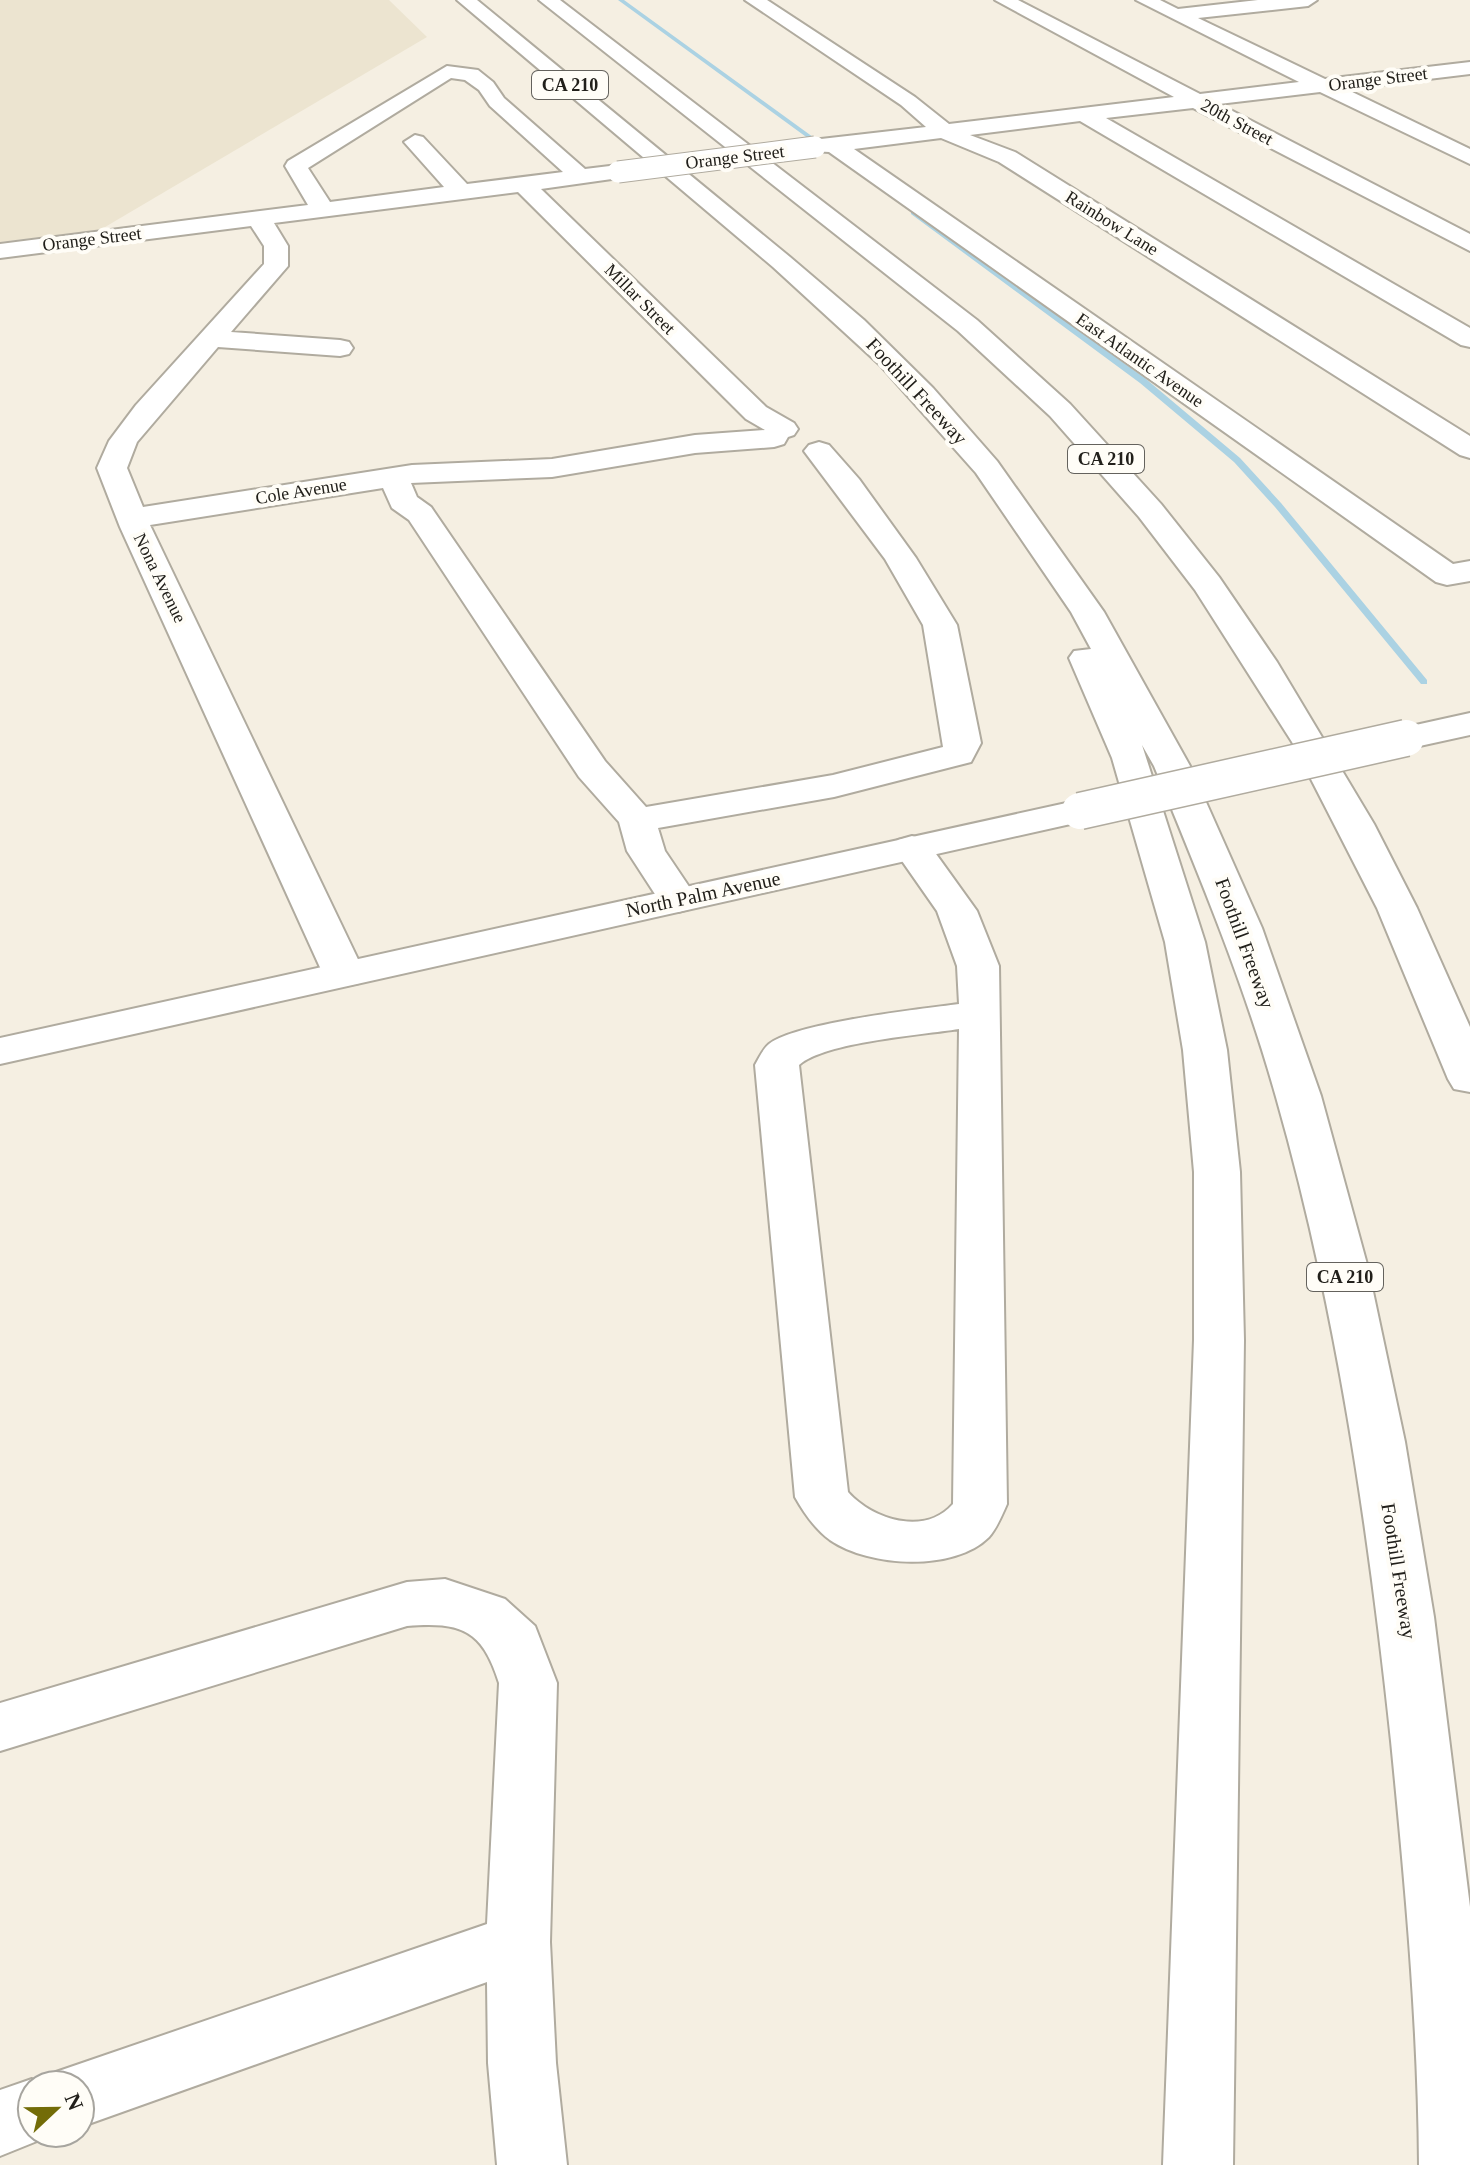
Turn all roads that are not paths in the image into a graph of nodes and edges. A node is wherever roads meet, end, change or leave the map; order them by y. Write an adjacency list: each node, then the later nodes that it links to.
1 (466, 0): 31 (main road, Foothill Freeway / CA 210)
2 (548, 0): 44 (main road, CA 210)
3 (754, 0): 14 (main road, Rainbow Lane)
4 (1004, 0): 12 (main road, 20th Street)
5 (1145, 0): 7 (main road)
6 (1308, 0): 7 (main road)
7 (1175, 15): 10 (main road)
8 (1470, 68): 9 (main road, Orange Street)
9 (1420, 74): 10 (main road, Orange Street); 11 (main road)
10 (1316, 87): 12 (main road, Orange Street); 17 (main road); 18 (main road)
11 (1458, 90)
12 (1199, 101): 13 (main road, Orange Street); 24 (main road, 20th Street)
13 (1085, 115): 14 (main road, Orange Street); 27 (main road)
14 (945, 132): 16 (main road, Orange Street); 30 (main road, Rainbow Lane)
15 (415, 142): 21 (main road)
16 (825, 146): 19 (main road, Orange Street, bridge); 36 (main road, East Atlantic Avenue)
17 (1470, 157)
18 (1470, 168)
19 (580, 177): 20 (main road, Orange Street); 22 (main road)
20 (524, 185): 21 (main road, Orange Street); 29 (main road, Millar Street)
21 (462, 193): 22 (main road, Orange Street)
22 (323, 210): 23 (main road, Orange Street)
23 (258, 219): 25 (main road, Orange Street); 26 (main road, Nona Avenue)
24 (1470, 244)
25 (0, 251)
26 (213, 339): 28 (main road); 35 (main road, Nona Avenue)
27 (1470, 339)
28 (340, 348)
29 (779, 433): 32 (main road, Cole Avenue); 38 (main road)
30 (1470, 449)
31 (985, 464): 49 (main road); 50 (main road, Foothill Freeway / CA 210)
32 (425, 473): 33 (main road, Cole Avenue); 34 (main road)
33 (394, 477): 34 (main road); 35 (main road, Cole Avenue)
34 (420, 514): 38 (main road)
35 (133, 518): 41 (main road, Nona Avenue)
36 (1458, 573)
37 (1470, 724): 39 (main road, North Palm Avenue, bridge)
38 (637, 820): 40 (main road)
39 (912, 848): 40 (main road, North Palm Avenue); 42 (main road)
40 (678, 900): 41 (main road, North Palm Avenue)
41 (344, 974): 43 (main road, North Palm Avenue)
42 (980, 1013): 42 (main road)
43 (0, 1051)
44 (1470, 1079)
45 (0, 1727): 46 (main road)
46 (518, 1942): 47 (main road); 48 (main road)
47 (96, 2089)
48 (532, 2165)
49 (1198, 2165)
50 (1454, 2165)

